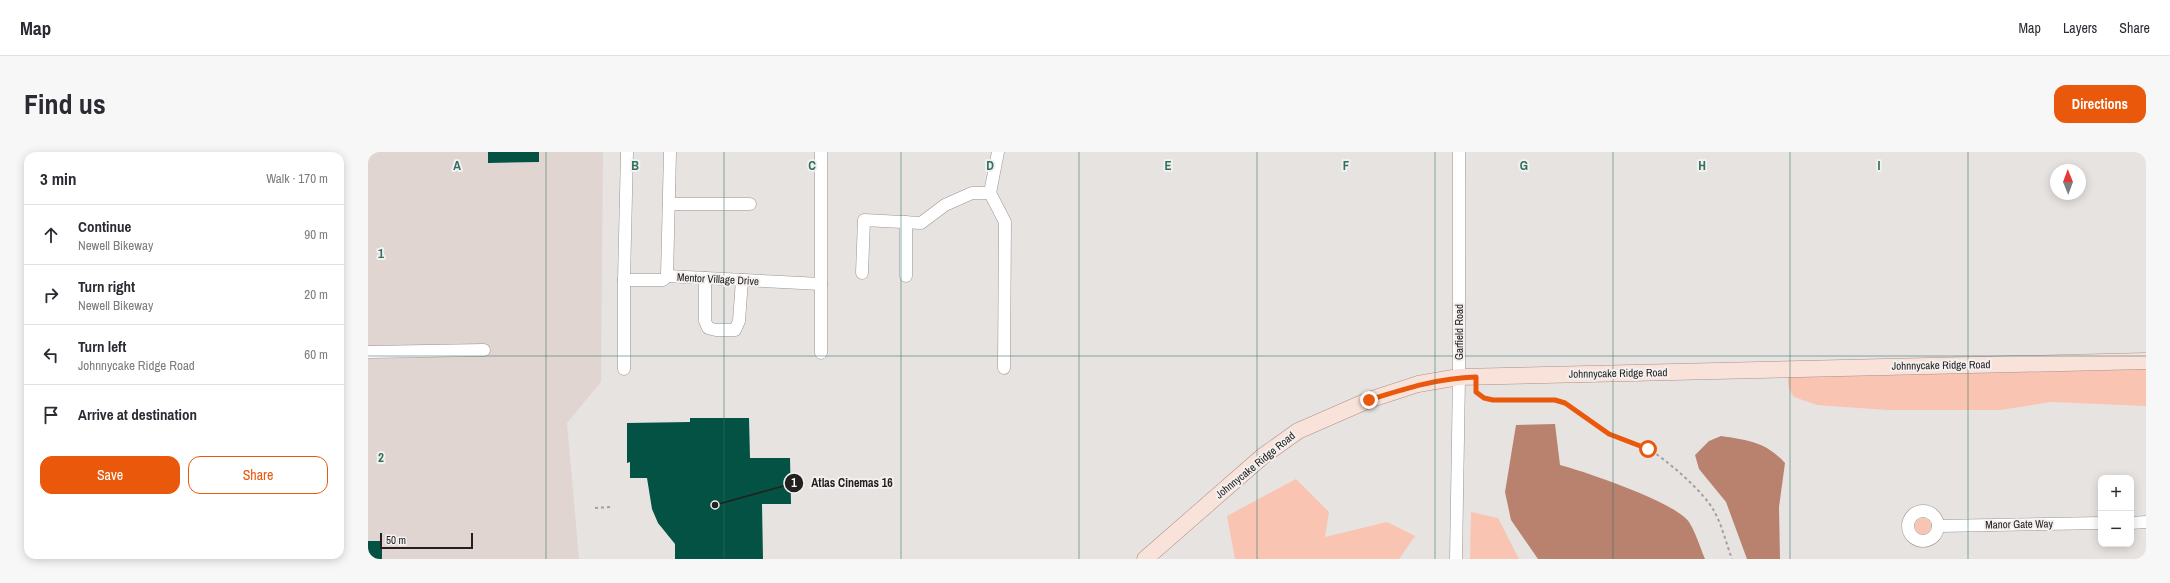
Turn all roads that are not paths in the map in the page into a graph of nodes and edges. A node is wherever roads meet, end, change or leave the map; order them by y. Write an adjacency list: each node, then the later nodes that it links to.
1 (627, 152): 14 (street)
2 (670, 152): 7 (street, Mentor Village Drive)
3 (821, 152): 16 (street)
4 (998, 152): 6 (street)
5 (1459, 152): 23 (street, Garfield Road)
6 (990, 193): 9 (street); 21 (street)
7 (669, 204): 8 (street); 11 (street, Mentor Village Drive)
8 (750, 204)
9 (906, 222): 10 (street); 12 (street)
10 (862, 273)
11 (667, 276): 13 (street, Mentor Village Drive); 14 (street)
12 (906, 276)
13 (705, 278): 15 (street, Mentor Village Drive); 15 (street)
14 (624, 280): 22 (street)
15 (742, 280): 16 (street, Mentor Village Drive)
16 (821, 284): 19 (street)
17 (484, 350): 18 (street)
18 (368, 352)
19 (821, 353)
20 (2146, 360): 23 (main road, Johnnycake Ridge Road)
21 (1004, 368)
22 (624, 369)
23 (1459, 377): 28 (main road, Johnnycake Ridge Road); 29 (street, Garfield Road)
24 (2134, 522): 25 (street)
25 (2146, 522)
26 (2098, 523): 27 (street, Manor Gate Way)
27 (1938, 526)
28 (1145, 559)
29 (1456, 559)

